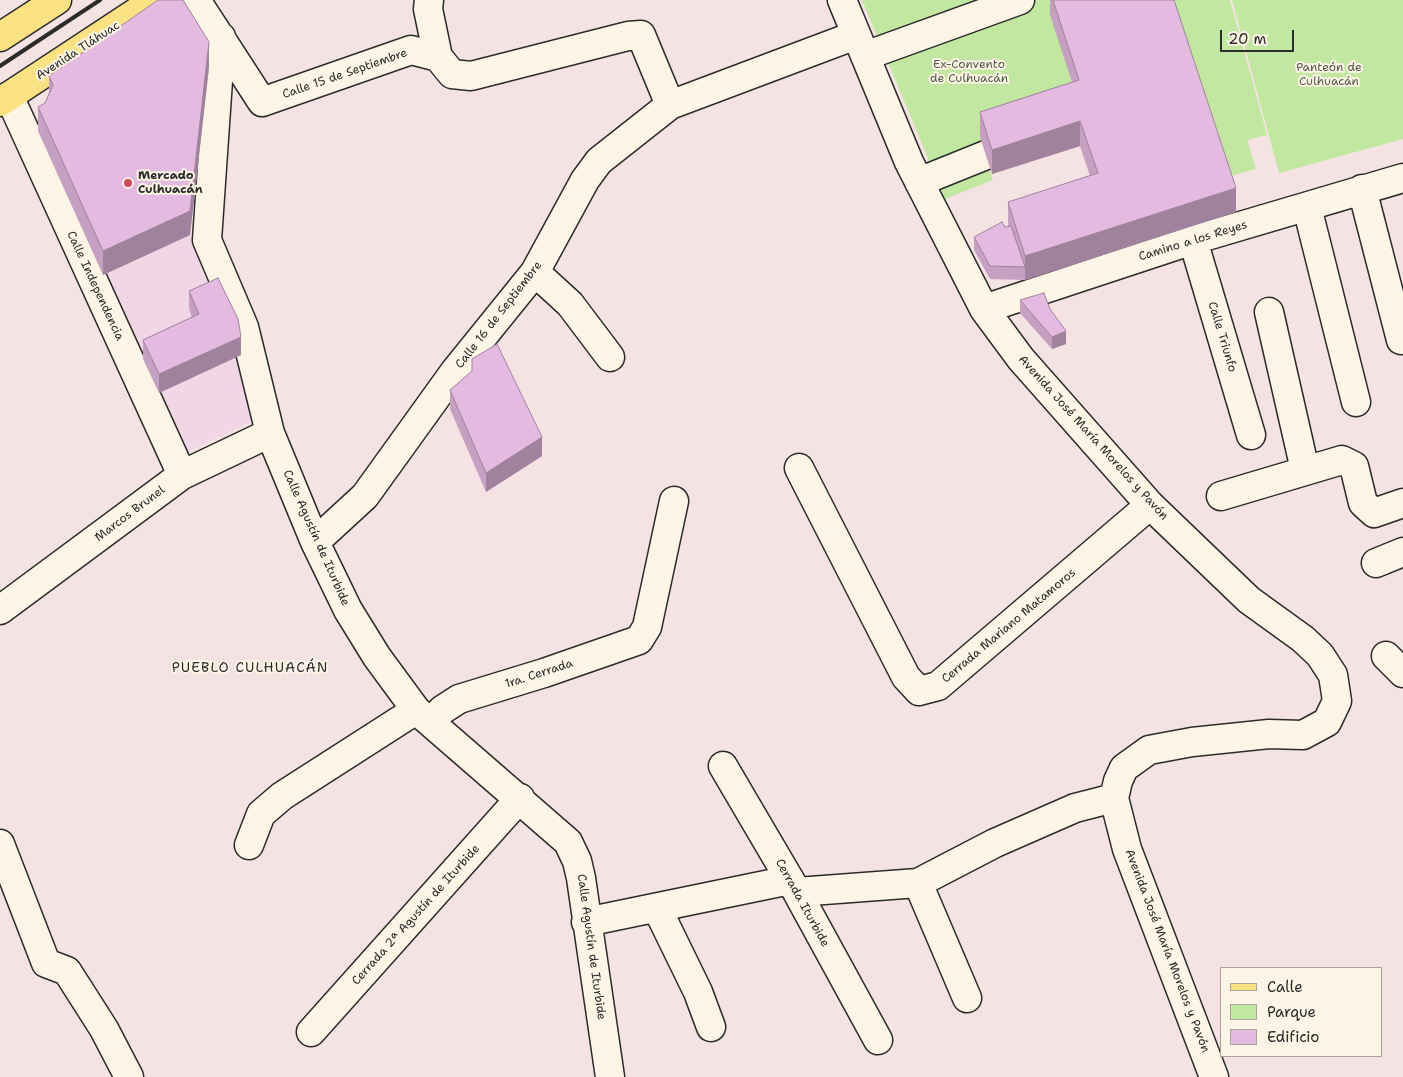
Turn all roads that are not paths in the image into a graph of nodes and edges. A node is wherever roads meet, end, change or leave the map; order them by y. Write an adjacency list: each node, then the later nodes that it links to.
1 (57, 0): 8 (main road)
2 (155, 0): 7 (main road, Avenida Tláhuac)
3 (196, 0): 9 (street, Calle 15 de Septiembre)
4 (429, 0): 11 (street)
5 (842, 0): 10 (street, Avenida José María Morelos y Pavón)
6 (1020, 0): 10 (street, Calle 16 de Septiembre)
7 (120, 10): 12 (main road, Avenida Tláhuac)
8 (0, 37)
9 (221, 37): 11 (street, Calle 15 de Septiembre); 26 (street, Calle Agustín de Iturbide)
10 (861, 46): 13 (street, Calle 16 de Septiembre); 16 (street, Avenida José María Morelos y Pavón)
11 (438, 57): 13 (street)
12 (4, 99): 30 (street, Calle Independencia)
13 (670, 105): 20 (street, Calle 16 de Septiembre)
14 (986, 156): 16 (street)
15 (1403, 178): 17 (street, Camino a los Reyes)
16 (919, 182): 21 (street, Avenida José María Morelos y Pavón)
17 (1362, 189): 18 (street, Camino a los Reyes); 23 (street)
18 (1307, 207): 19 (street, Camino a los Reyes); 25 (street)
19 (1193, 240): 21 (street, Camino a los Reyes); 27 (street, Calle Triunfo)
20 (535, 272): 24 (street); 35 (street, Calle 16 de Septiembre)
21 (984, 309): 34 (street, Avenida José María Morelos y Pavón)
22 (1269, 312): 29 (street)
23 (1401, 340)
24 (610, 356)
25 (1356, 402)
26 (270, 433): 30 (street, Marcos Brunel); 35 (street, Calle Agustín de Iturbide)
27 (1251, 435)
28 (799, 468): 34 (street, Cerrada Mariano Matamoros)
29 (1306, 470): 31 (street); 33 (street)
30 (182, 475): 38 (street, Marcos Brunel)
31 (1222, 496)
32 (674, 501): 39 (street, 1ra. Cerrada)
33 (1403, 503)
34 (1150, 505): 42 (street, Avenida José María Morelos y Pavón)
35 (315, 542): 39 (street, Calle Agustín de Iturbide)
36 (1403, 552): 37 (street)
37 (1376, 563)
38 (0, 610)
39 (424, 716): 41 (street, Calle Agustín de Iturbide); 44 (street, 1ra. Cerrada)
40 (723, 766): 46 (street, Cerrada Iturbide)
41 (520, 798): 48 (street, Calle Agustín de Iturbide); 51 (street, Cerrada 2ª Agustín de Iturbide)
42 (1114, 798): 45 (street); 55 (street, Avenida José María Morelos y Pavón)
43 (0, 844): 53 (street)
44 (249, 845)
45 (918, 883): 46 (street); 49 (street)
46 (793, 886): 47 (street); 52 (street, Cerrada Iturbide)
47 (657, 908): 48 (street); 50 (street)
48 (586, 922): 54 (street, Calle Agustín de Iturbide)
49 (967, 998)
50 (711, 1027)
51 (311, 1032)
52 (878, 1040)
53 (129, 1077)
54 (610, 1077)
55 (1214, 1077)

